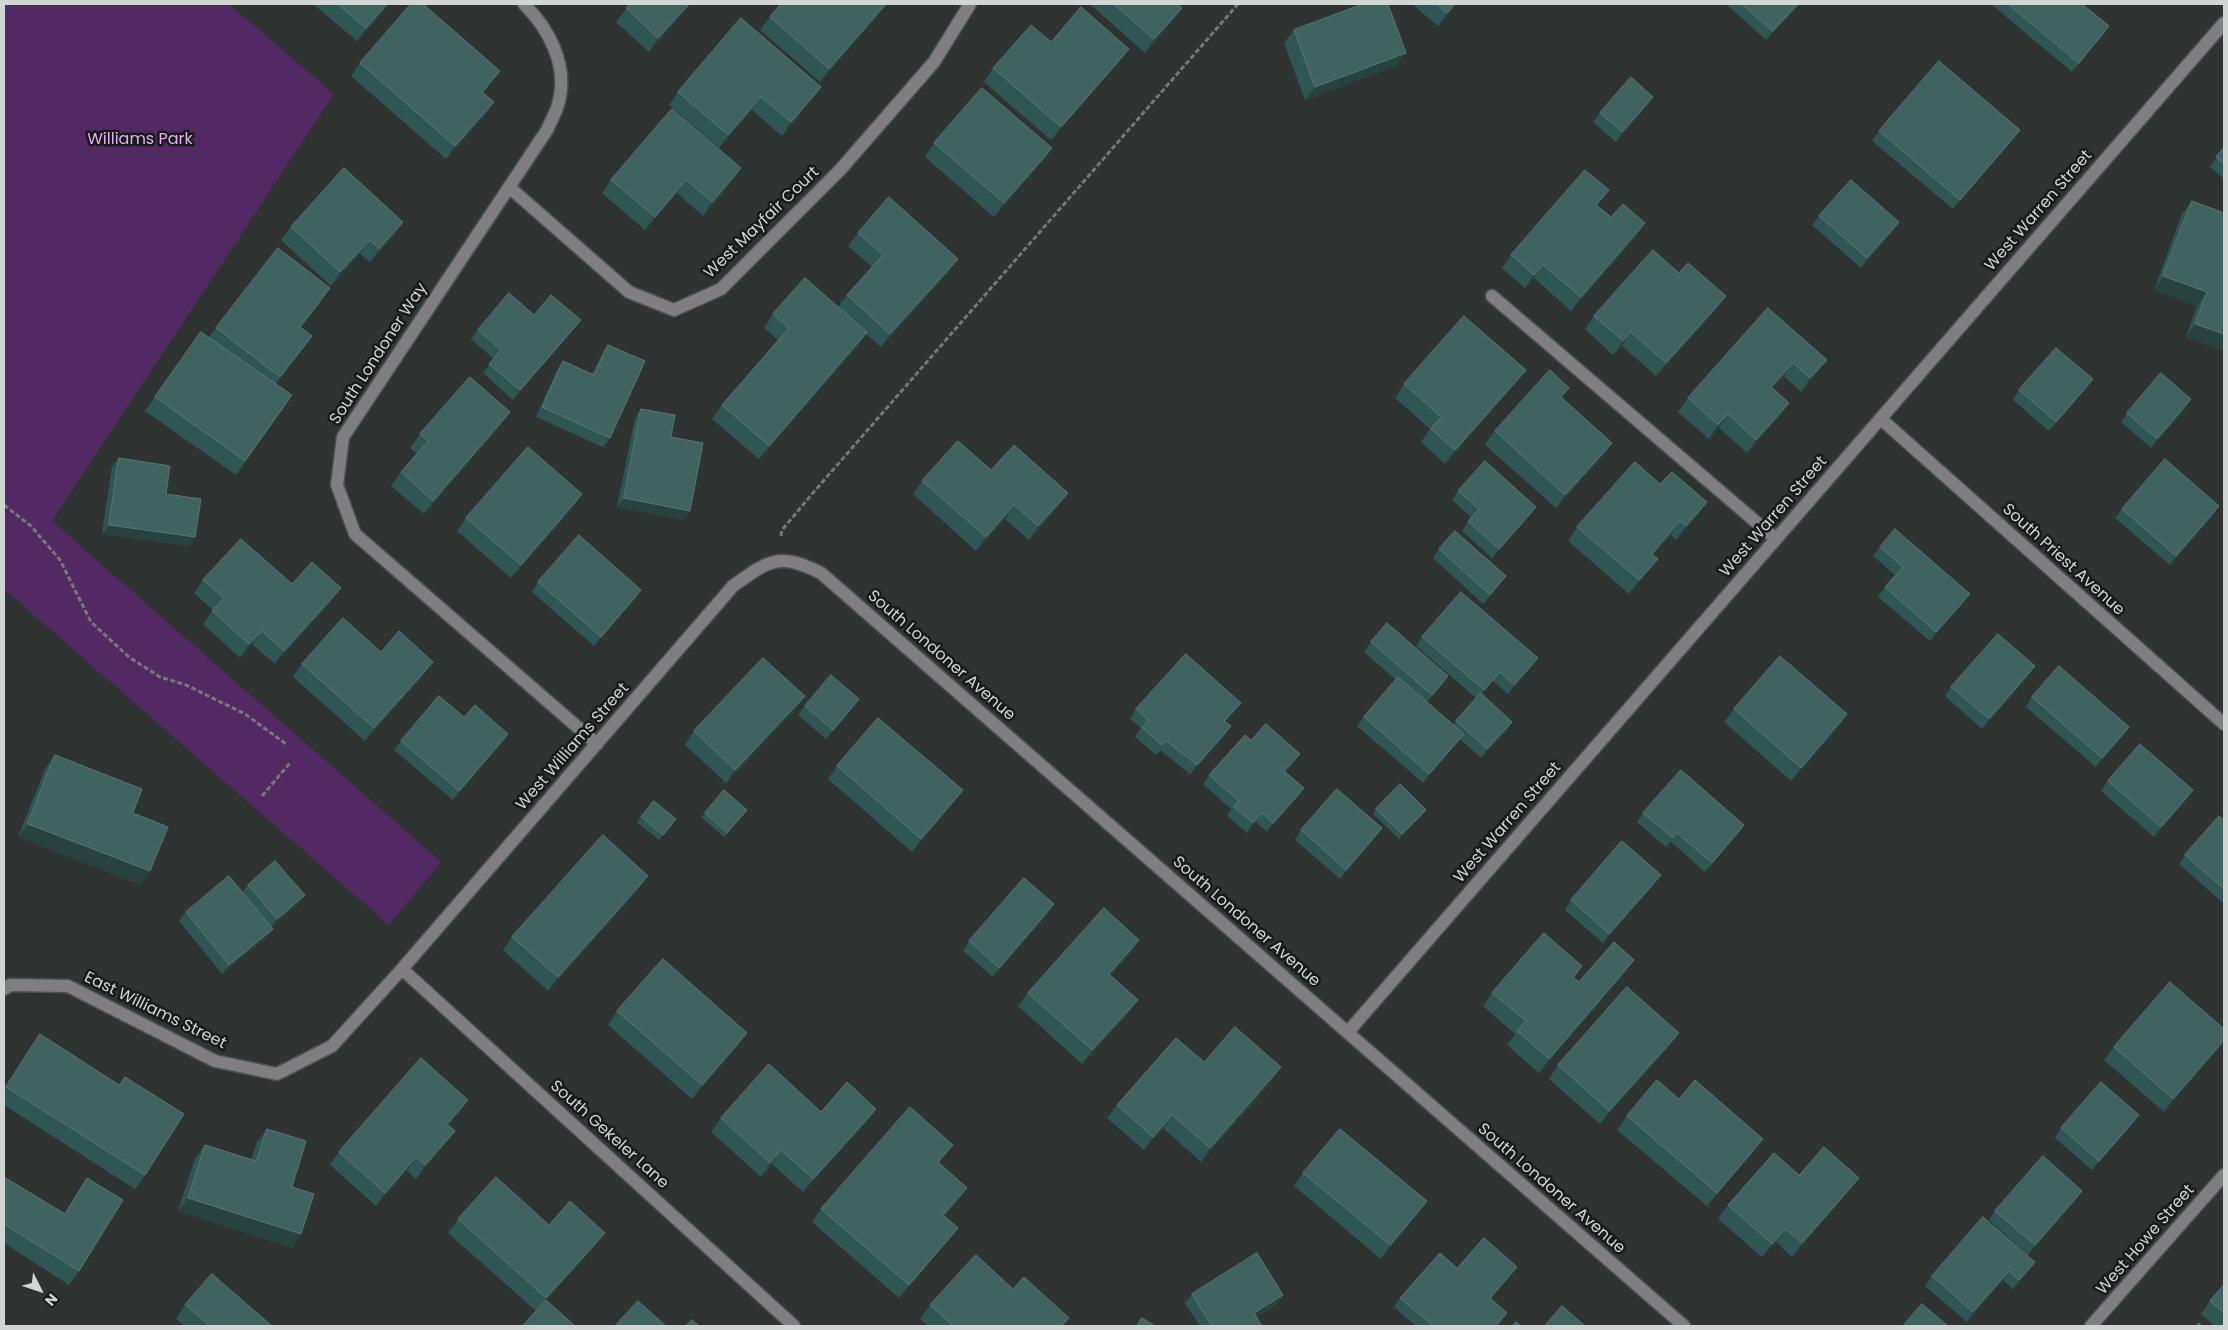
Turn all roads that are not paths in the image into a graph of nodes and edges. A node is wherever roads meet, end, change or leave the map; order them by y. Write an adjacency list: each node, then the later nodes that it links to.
1 (524, 4): 4 (street, South Londoner Way)
2 (970, 4): 4 (street, West Mayfair Court)
3 (2224, 23): 6 (street, West Warren Street)
4 (509, 187): 10 (street, South Londoner Way)
5 (1492, 296): 7 (street)
6 (1881, 419): 7 (street, West Warren Street); 9 (street, South Priest Avenue)
7 (1776, 539): 13 (street, West Warren Street)
8 (778, 559): 10 (street, West Williams Street); 13 (street, South Londoner Avenue)
9 (2224, 724)
10 (597, 744): 11 (street, West Williams Street)
11 (402, 969): 12 (street, East Williams Street); 15 (street, South Gekeler Lane)
12 (4, 989)
13 (1348, 1032): 16 (street, South Londoner Avenue)
14 (2224, 1176): 17 (street, West Howe Street)
15 (794, 1326)
16 (1684, 1326)
17 (2091, 1326)

